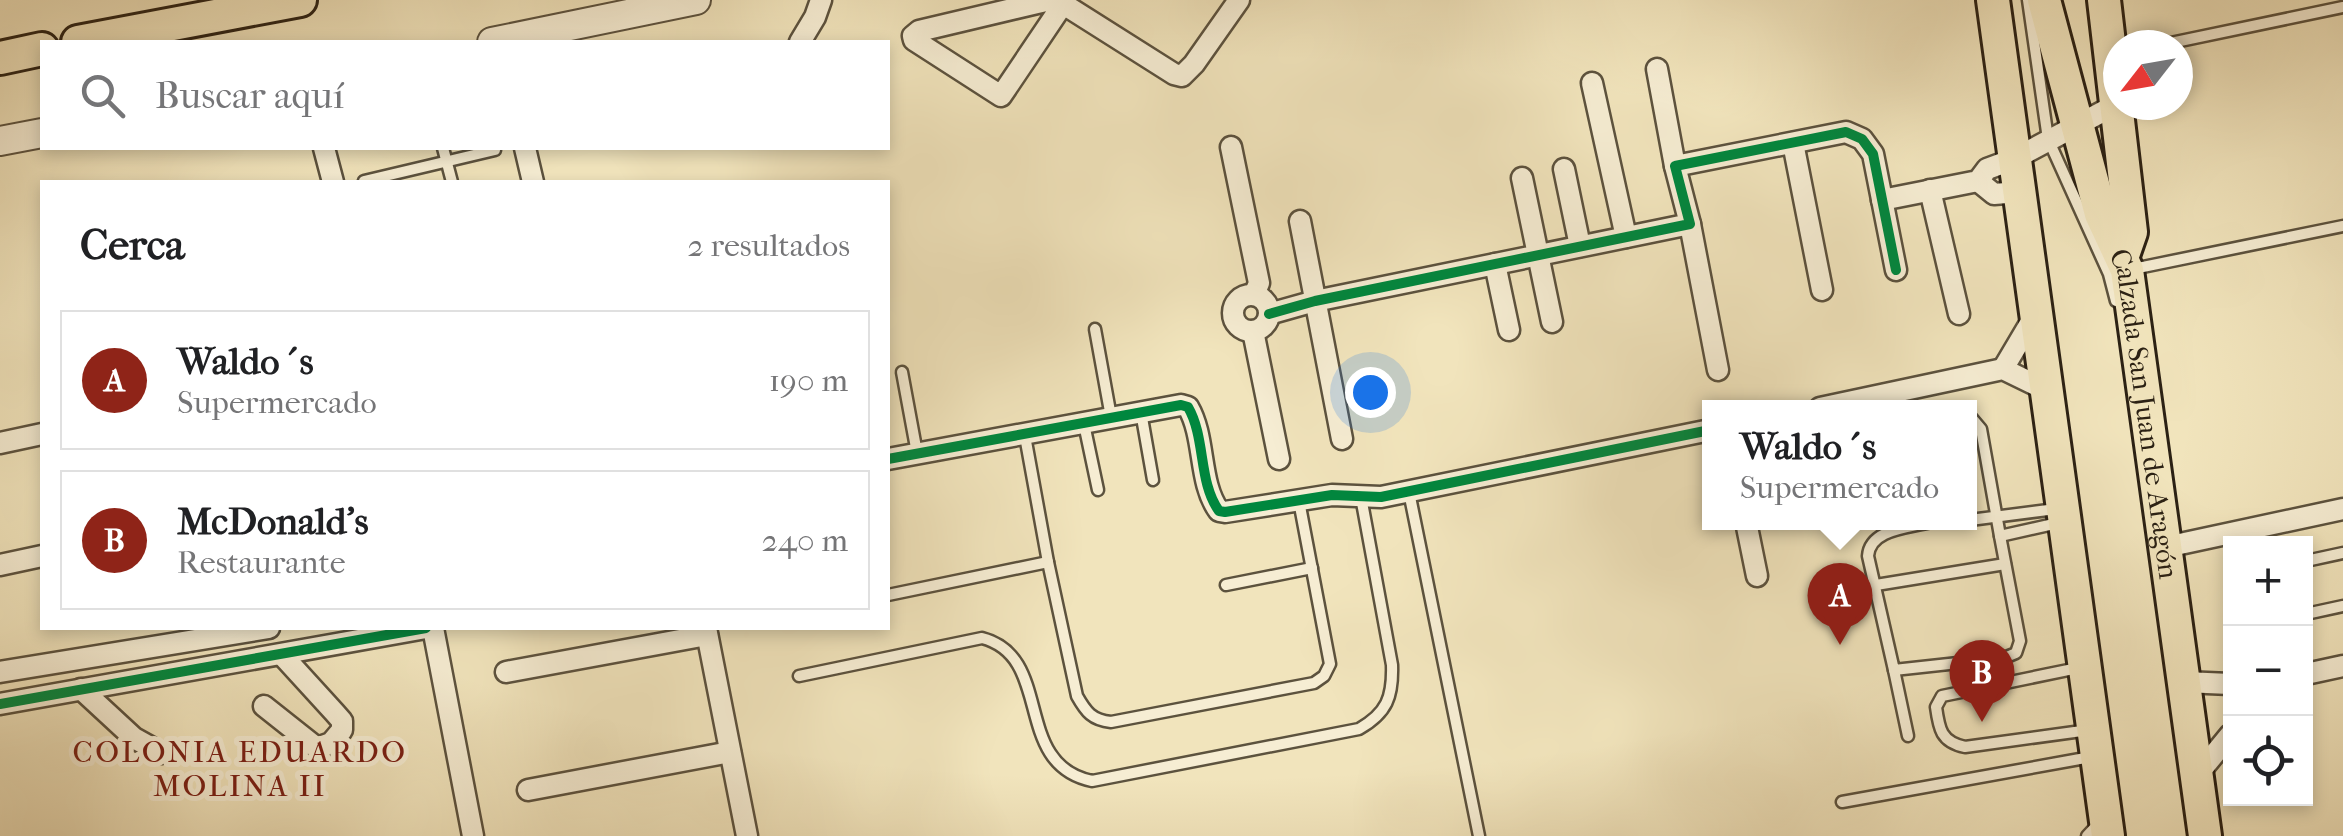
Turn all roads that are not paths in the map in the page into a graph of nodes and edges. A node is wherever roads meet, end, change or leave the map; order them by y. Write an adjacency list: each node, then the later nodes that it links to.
1 (300, 0): 14 (main road)
2 (696, 0): 15 (street)
3 (821, 0): 16 (street)
4 (1239, 0): 10 (street)
5 (1993, 0): 32 (main road)
6 (2003, 0): 32 (lane)
7 (2028, 0): 23 (lane)
8 (2044, 0): 23 (main road, Calzada San Juan de Aragón)
9 (2104, 0): 12 (main road)
10 (1057, 1): 10 (street)
11 (2343, 8): 13 (lane)
12 (2110, 30)
13 (2193, 38)
14 (89, 40)
15 (506, 40)
16 (801, 40)
17 (40, 50): 18 (main road)
18 (0, 58)
19 (1656, 69): 34 (street)
20 (1592, 83): 48 (street)
21 (2103, 110): 23 (street)
22 (2118, 120): 53 (main road)
23 (2062, 131): 32 (street); 53 (main road, Calzada San Juan de Aragón); 137 (lane)
24 (40, 133): 25 (street)
25 (0, 141)
26 (1793, 142): 34 (street); 44 (street); 55 (street)
27 (1232, 147): 56 (street)
28 (325, 150): 37 (street)
29 (443, 150): 33 (lane)
30 (495, 150): 33 (lane)
31 (525, 150): 40 (street)
32 (2020, 155): 41 (street); 43 (main road); 50 (lane)
33 (446, 162): 38 (lane); 39 (lane)
34 (1675, 166): 46 (street)
35 (1564, 169): 49 (street)
36 (1522, 178): 51 (street)
37 (333, 180)
38 (368, 180)
39 (451, 180)
40 (533, 180)
41 (1971, 182): 42 (street); 43 (street)
42 (1930, 190): 44 (street); 59 (street)
43 (2019, 192): 60 (main road)
44 (1882, 200): 54 (street)
45 (1300, 221): 57 (street)
46 (1690, 224): 48 (street); 66 (street)
47 (2343, 226): 53 (lane)
48 (1626, 236): 49 (street)
49 (1580, 246): 51 (street)
50 (2040, 246)
51 (1538, 256): 52 (street); 61 (street)
52 (1495, 264): 57 (street); 63 (street)
53 (2125, 264): 94 (main road, Calzada San Juan de Aragón)
54 (1896, 270)
55 (1822, 290)
56 (1254, 295): 58 (street); 64 (street)
57 (1315, 301): 58 (street); 77 (street)
58 (1269, 314): 64 (street)
59 (1959, 314)
60 (2035, 315): 65 (street); 68 (main road)
61 (1552, 322)
62 (1095, 329): 71 (lane)
63 (1508, 330)
64 (1254, 331): 81 (street)
65 (2003, 369): 68 (street); 69 (street)
66 (1718, 370)
67 (902, 372): 79 (lane)
68 (2046, 390): 88 (main road)
69 (1858, 400)
70 (1141, 412): 71 (street); 82 (lane); 86 (street)
71 (1111, 418): 72 (street)
72 (1084, 424): 76 (street); 83 (lane)
73 (1977, 424): 89 (lane)
74 (1702, 432): 84 (street)
75 (40, 434): 78 (street)
76 (1025, 436): 79 (street); 98 (lane)
77 (1342, 439)
78 (0, 443)
79 (917, 454): 80 (street)
80 (890, 459)
81 (1280, 459)
82 (1152, 480)
83 (1098, 490)
84 (1409, 492): 85 (street); 136 (lane)
85 (1360, 496): 86 (street); 119 (lane)
86 (1299, 501): 101 (lane)
87 (2343, 509): 94 (street)
88 (2063, 515): 89 (lane); 93 (lane); 114 (main road)
89 (1996, 518): 90 (lane); 93 (lane)
90 (1977, 519)
91 (1748, 530): 102 (street)
92 (1899, 530): 103 (lane)
93 (2000, 536): 99 (lane)
94 (2166, 547): 120 (main road, Calzada San Juan de Aragón)
95 (2343, 553): 97 (lane)
96 (40, 556): 100 (street)
97 (2313, 559)
98 (1048, 562): 101 (lane); 105 (lane)
99 (2006, 564): 103 (lane); 115 (lane)
100 (0, 565)
101 (1312, 568): 104 (lane)
102 (1757, 576)
103 (1876, 585): 115 (lane)
104 (1226, 586)
105 (890, 594)
106 (2343, 606): 107 (lane)
107 (2313, 612)
108 (257, 630): 116 (street)
109 (420, 630): 112 (street)
110 (430, 630): 134 (street)
111 (706, 632): 117 (street); 128 (street)
112 (283, 656): 122 (street); 124 (street)
113 (2343, 666): 118 (street)
114 (2084, 667): 126 (main road); 126 (lane)
115 (1894, 670): 125 (lane)
116 (0, 672)
117 (506, 672)
118 (2313, 674)
119 (800, 676)
120 (2184, 682): 121 (street); 130 (main road, Calzada San Juan de Aragón)
121 (2223, 684)
122 (81, 689): 123 (street); 129 (street)
123 (0, 704)
124 (264, 706)
125 (1908, 736)
126 (2096, 743): 132 (lane); 133 (main road)
127 (2223, 744): 130 (street)
128 (730, 752): 131 (street); 135 (street)
129 (161, 754)
130 (2198, 774): 138 (main road, Calzada San Juan de Aragón)
131 (528, 790)
132 (1842, 802)
133 (2100, 830)
134 (473, 836)
135 (747, 836)
136 (1479, 836)
137 (2194, 836)
138 (2204, 836)

